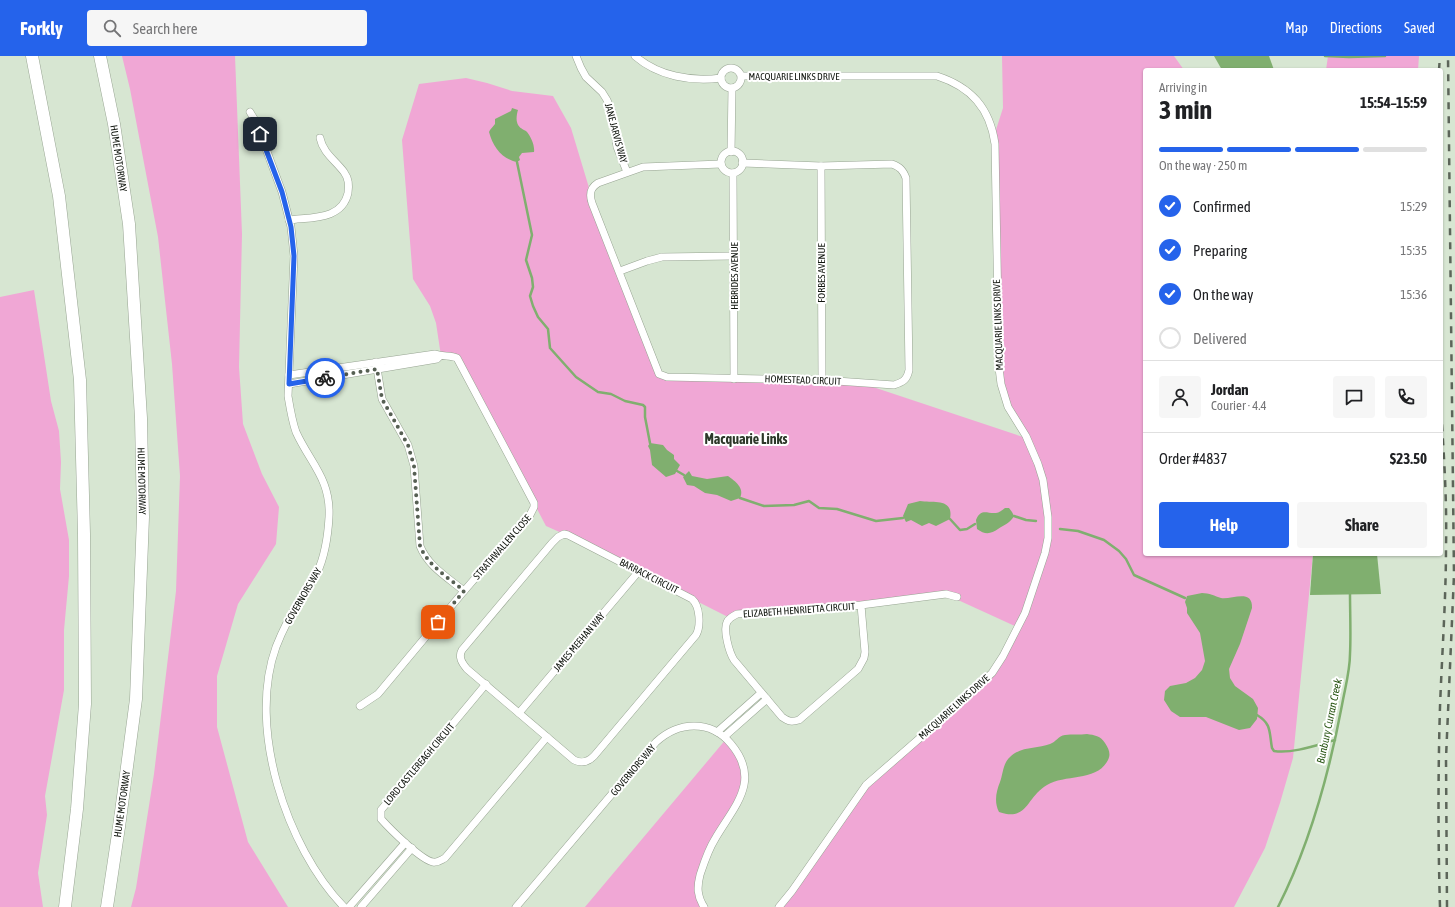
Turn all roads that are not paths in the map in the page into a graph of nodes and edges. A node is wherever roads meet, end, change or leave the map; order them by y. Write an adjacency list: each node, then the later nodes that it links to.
1 (32, 56): 38 (highway)
2 (100, 56): 39 (highway, HUME MOTORWAY)
3 (576, 56): 14 (street, JANE JARVIS WAY)
4 (635, 56): 6 (street)
5 (742, 76): 6 (street); 7 (street); 45 (street, MACQUARIE LINKS DRIVE)
6 (721, 78): 7 (street)
7 (732, 88): 10 (street)
8 (250, 112): 16 (street, GOVERNORS WAY)
9 (320, 138): 16 (street)
10 (731, 152): 11 (street); 12 (street)
11 (742, 163): 13 (street, HOMESTEAD CIRCUIT); 15 (street)
12 (721, 164): 14 (street, HOMESTEAD CIRCUIT); 15 (street)
13 (821, 166): 22 (street, FORBES AVENUE); 22 (street, HOMESTEAD CIRCUIT)
14 (627, 172): 18 (street, HOMESTEAD CIRCUIT)
15 (733, 173): 17 (street, HEBRIDES AVENUE)
16 (289, 220): 20 (street, GOVERNORS WAY)
17 (733, 256): 18 (street); 21 (street, HEBRIDES AVENUE)
18 (620, 271): 21 (street, HOMESTEAD CIRCUIT)
19 (376, 366): 20 (street); 23 (street); 25 (street); 25 (street, STRATHWALLEN CLOSE)
20 (289, 375): 23 (street, GOVERNORS WAY)
21 (734, 379): 22 (street, HOMESTEAD CIRCUIT)
22 (822, 380)
23 (289, 384): 40 (street, GOVERNORS WAY)
24 (639, 571): 28 (street, BARRACK CIRCUIT); 32 (street, JAMES MEEHAN WAY); 35 (street, BARRACK CIRCUIT)
25 (464, 591): 31 (street, STRATHWALLEN CLOSE)
26 (957, 596): 27 (street, ELIZABETH HENRIETTA CIRCUIT)
27 (861, 605): 29 (street, ELIZABETH HENRIETTA CIRCUIT); 30 (street, ELIZABETH HENRIETTA CIRCUIT)
28 (486, 684): 32 (street, BARRACK CIRCUIT); 36 (street, LORD CASTLEREAGH CIRCUIT)
29 (761, 692): 30 (street, ELIZABETH HENRIETTA CIRCUIT); 33 (street)
30 (767, 699): 34 (street)
31 (360, 706)
32 (519, 713): 35 (street, BARRACK CIRCUIT)
33 (717, 732): 34 (street, GOVERNORS WAY); 43 (street, GOVERNORS WAY)
34 (725, 736): 44 (street, GOVERNORS WAY)
35 (547, 737): 37 (street, LORD CASTLEREAGH CIRCUIT)
36 (406, 843): 37 (street, LORD CASTLEREAGH CIRCUIT); 41 (street)
37 (412, 848): 42 (street)
38 (65, 907)
39 (107, 907)
40 (344, 907)
41 (349, 907)
42 (361, 907)
43 (516, 907)
44 (704, 907)
45 (779, 907)

